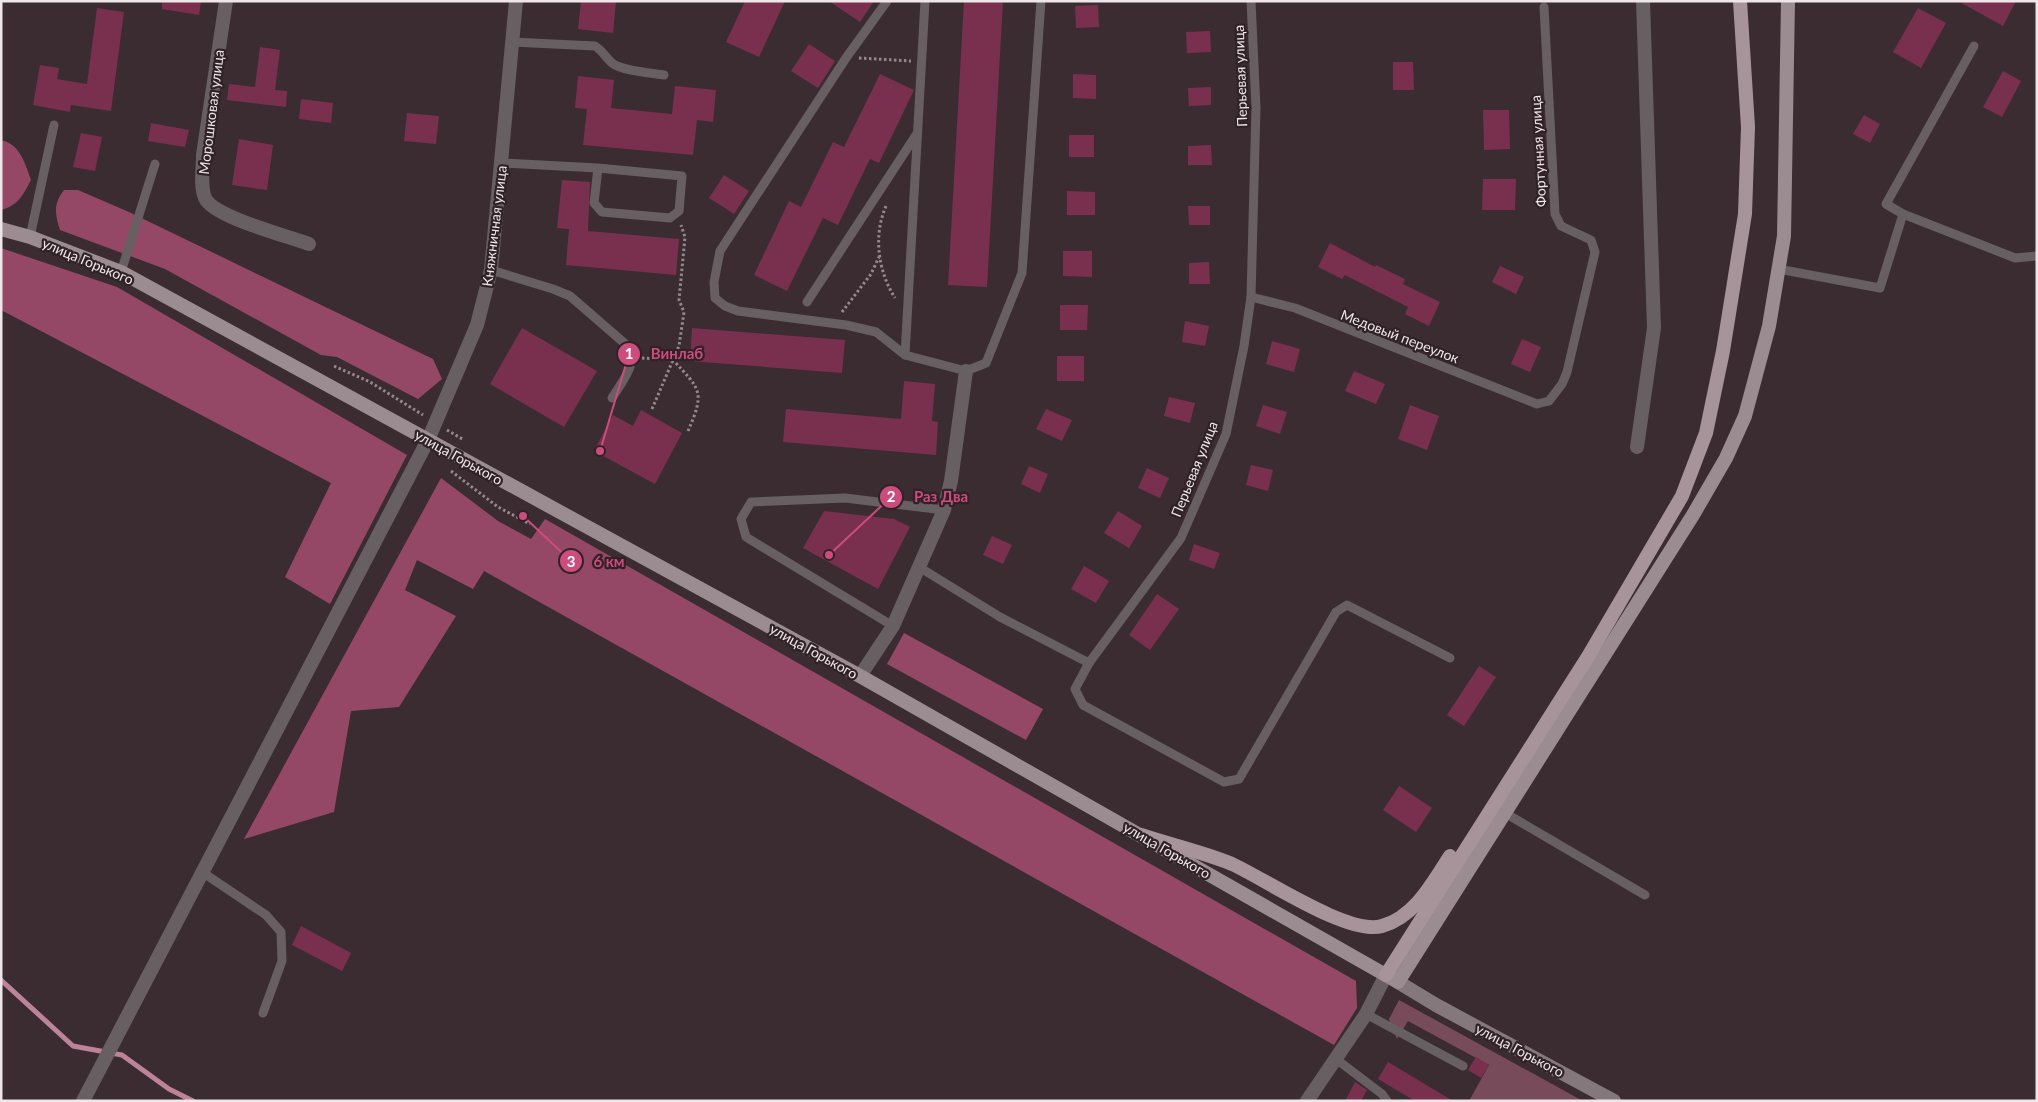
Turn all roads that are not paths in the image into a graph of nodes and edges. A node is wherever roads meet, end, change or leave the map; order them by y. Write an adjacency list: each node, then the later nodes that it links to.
1 (226, 1): 22 (street, Морошковая улица)
2 (516, 1): 11 (street, Княжничная улица)
3 (887, 1): 29 (lane)
4 (925, 1): 15 (lane)
5 (1041, 1): 30 (lane)
6 (1251, 1): 27 (lane, Перьевая улица)
7 (1643, 1): 34 (street)
8 (1740, 1): 41 (highway)
9 (1788, 1): 24 (main road)
10 (1544, 7): 32 (lane, Фортунная улица)
11 (512, 42): 13 (lane); 16 (street, Княжничная улица)
12 (1974, 46): 19 (lane)
13 (664, 75)
14 (54, 125): 21 (lane)
15 (917, 134): 28 (lane); 29 (lane)
16 (502, 163): 18 (lane); 25 (street, Княжничная улица)
17 (155, 164): 26 (lane)
18 (598, 168): 18 (lane)
19 (1903, 214): 23 (lane); 24 (lane)
20 (1, 229): 21 (main road, улица Горького)
21 (30, 237): 26 (main road, улица Горького)
22 (309, 244)
23 (2037, 256)
24 (1778, 269): 42 (main road)
25 (491, 270): 31 (lane); 33 (street, Княжничная улица)
26 (121, 272): 33 (main road, улица Горького)
27 (1251, 297): 32 (lane, Медовый переулок); 39 (lane, Перьевая улица)
28 (807, 302)
29 (905, 355): 30 (lane)
30 (966, 371): 35 (street)
31 (612, 398)
32 (1537, 404)
33 (428, 440): 40 (main road, улица Горького); 44 (street, Княжничная улица)
34 (1637, 447)
35 (944, 510): 36 (street); 37 (lane)
36 (919, 567): 37 (street); 39 (lane)
37 (892, 626): 40 (street)
38 (1450, 658): 39 (lane, Перьевая улица)
39 (1089, 664)
40 (860, 676): 43 (main road, улица Горького)
41 (1536, 739): 43 (highway); 46 (highway)
42 (1505, 812): 45 (lane); 46 (main road)
43 (1141, 835): 46 (main road, улица Горького)
44 (202, 872): 47 (lane); 51 (street, Княжничная улица)
45 (1645, 895)
46 (1392, 978): 48 (street); 54 (main road, улица Горького)
47 (263, 1013)
48 (1366, 1014): 49 (street); 50 (lane)
49 (1336, 1059): 52 (street); 53 (lane)
50 (1463, 1066)
51 (82, 1101)
52 (1307, 1101)
53 (1387, 1101)
54 (1614, 1101)

